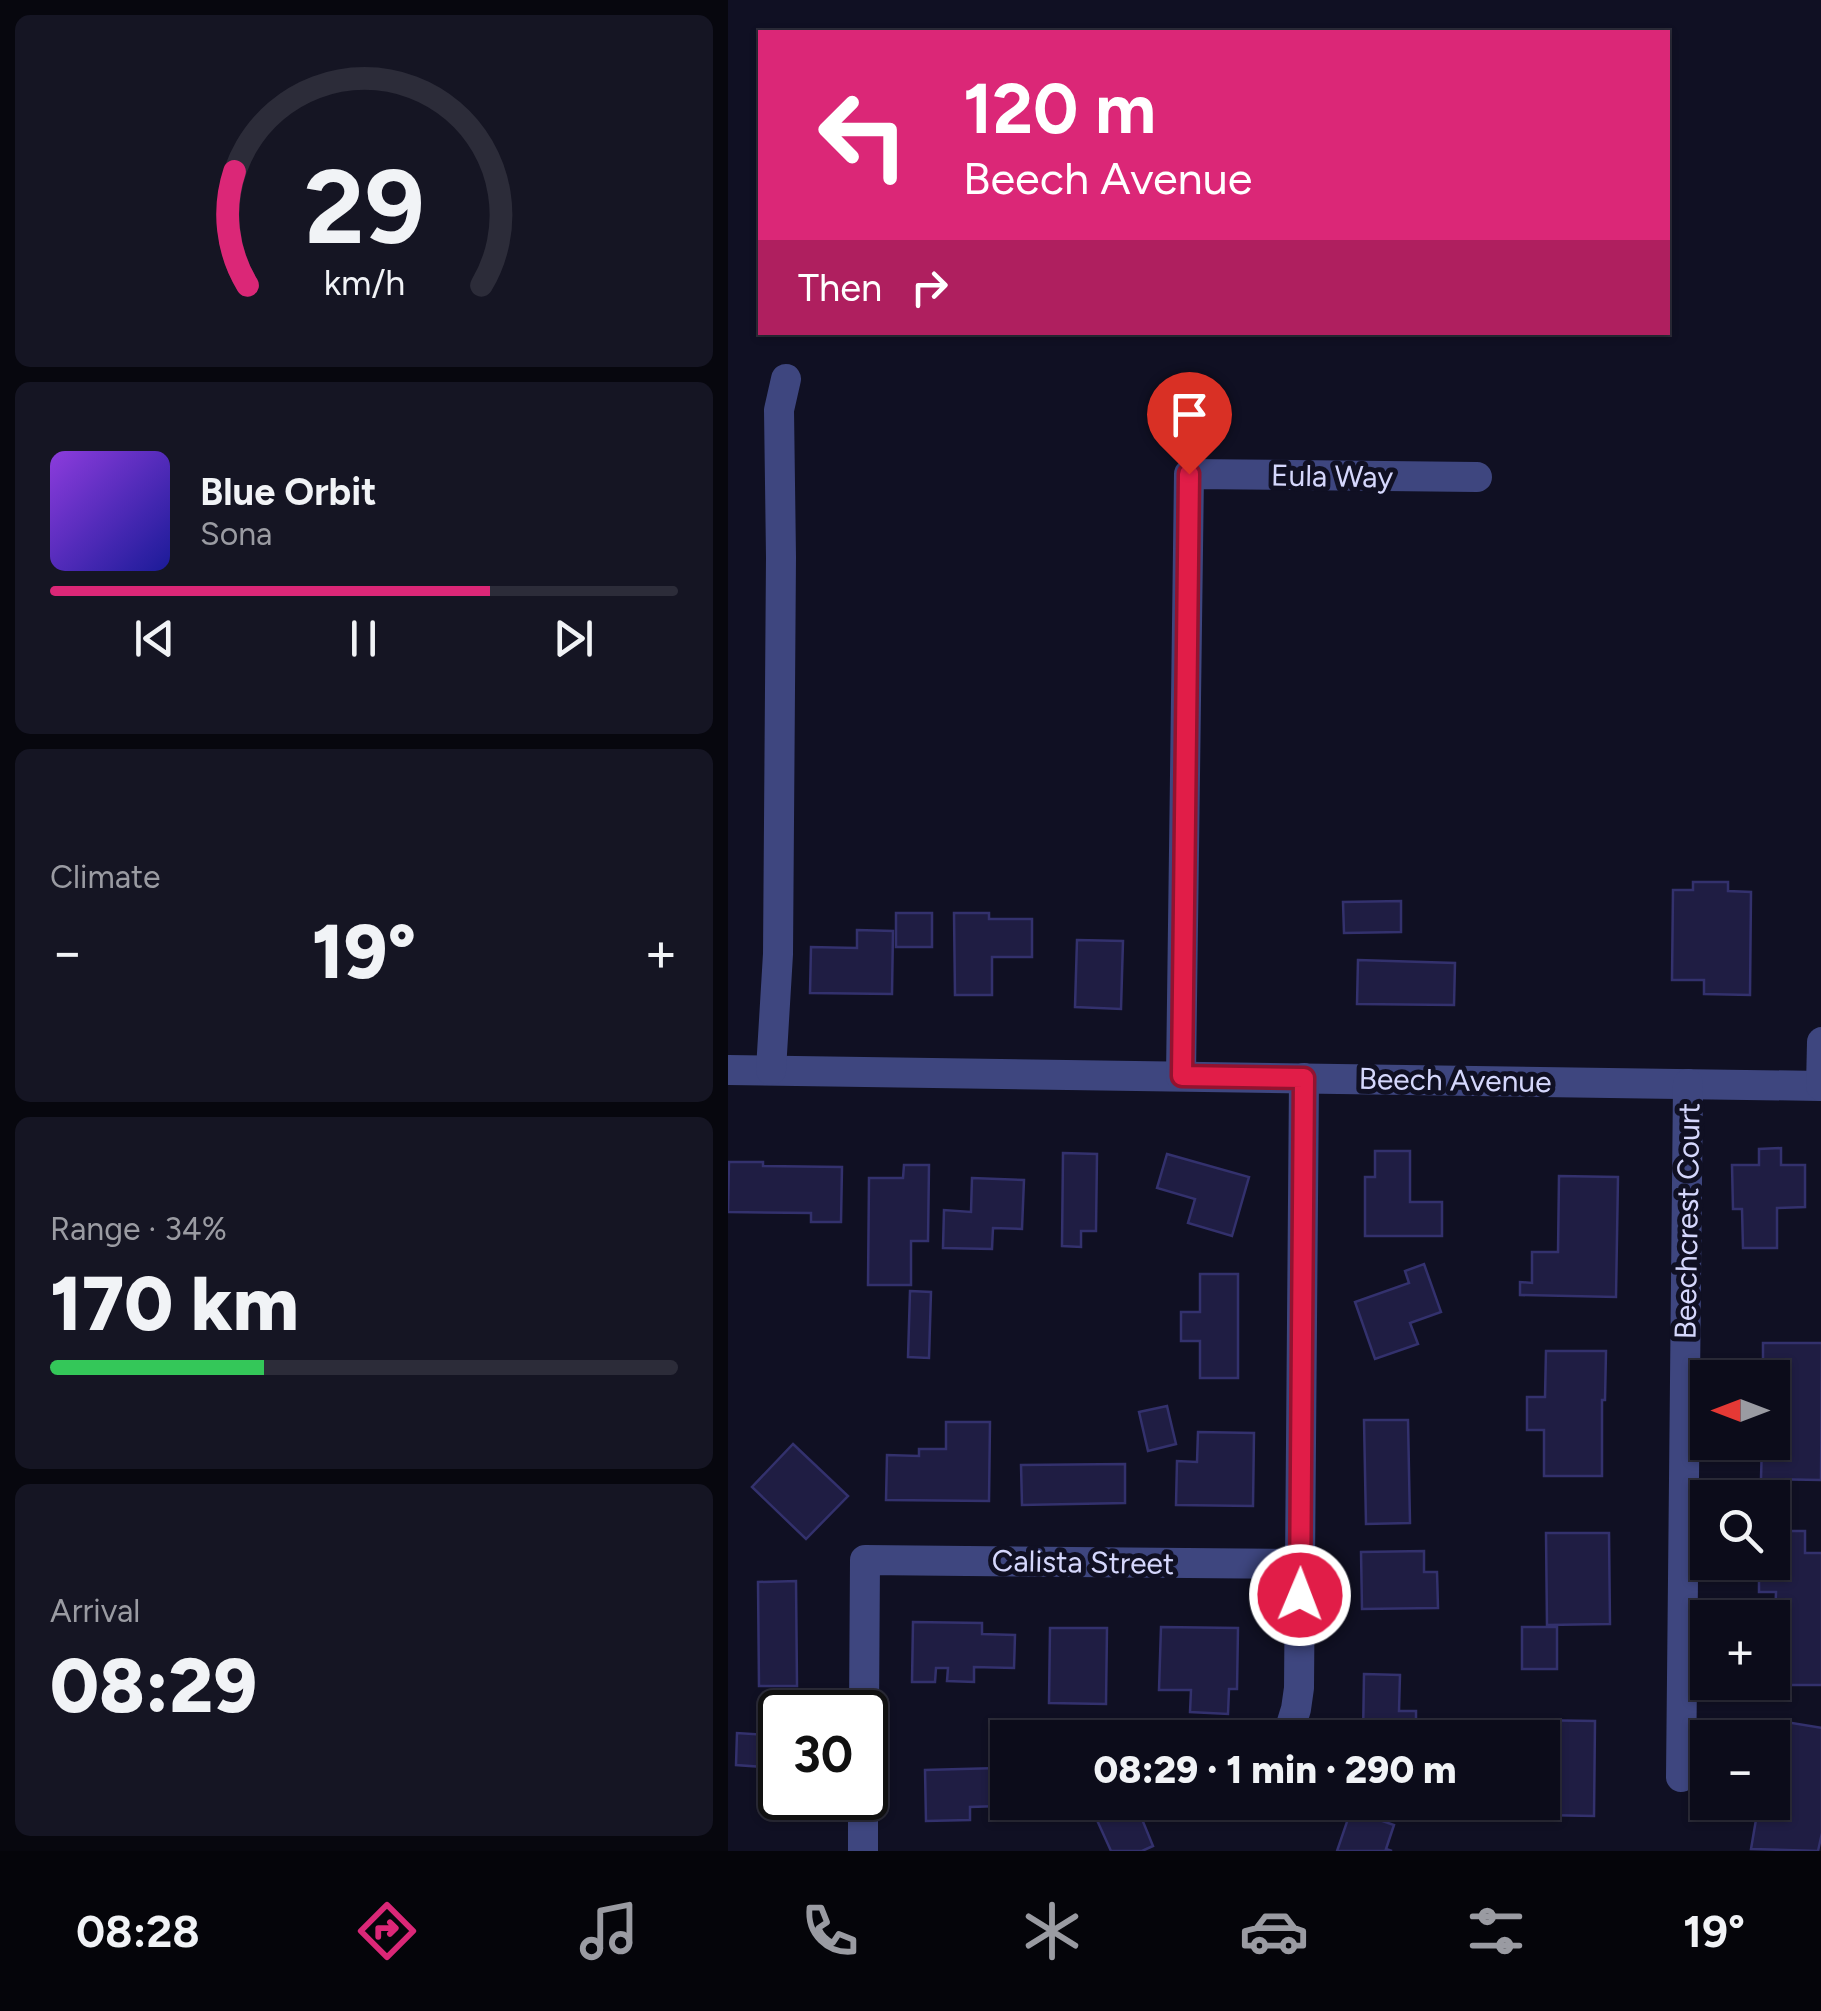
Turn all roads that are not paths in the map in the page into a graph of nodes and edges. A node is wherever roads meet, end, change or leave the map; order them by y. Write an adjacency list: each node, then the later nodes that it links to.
1 (786, 380): 5 (street)
2 (1477, 477): 6 (street, Eula Way)
3 (1822, 1042): 9 (street)
4 (728, 1070): 5 (street, Beech Avenue)
5 (771, 1070): 6 (street, Beech Avenue)
6 (1182, 1076): 7 (street, Beech Avenue)
7 (1304, 1078): 8 (street, Beech Avenue); 10 (street)
8 (1688, 1084): 9 (street, Beech Avenue); 13 (street, Beechcrest Court)
9 (1821, 1086)
10 (1300, 1564): 11 (street, Calista Street); 12 (street)
11 (864, 1690)
12 (1292, 1720)
13 (1681, 1777)
14 (864, 1820): 15 (street)
15 (863, 1851)

